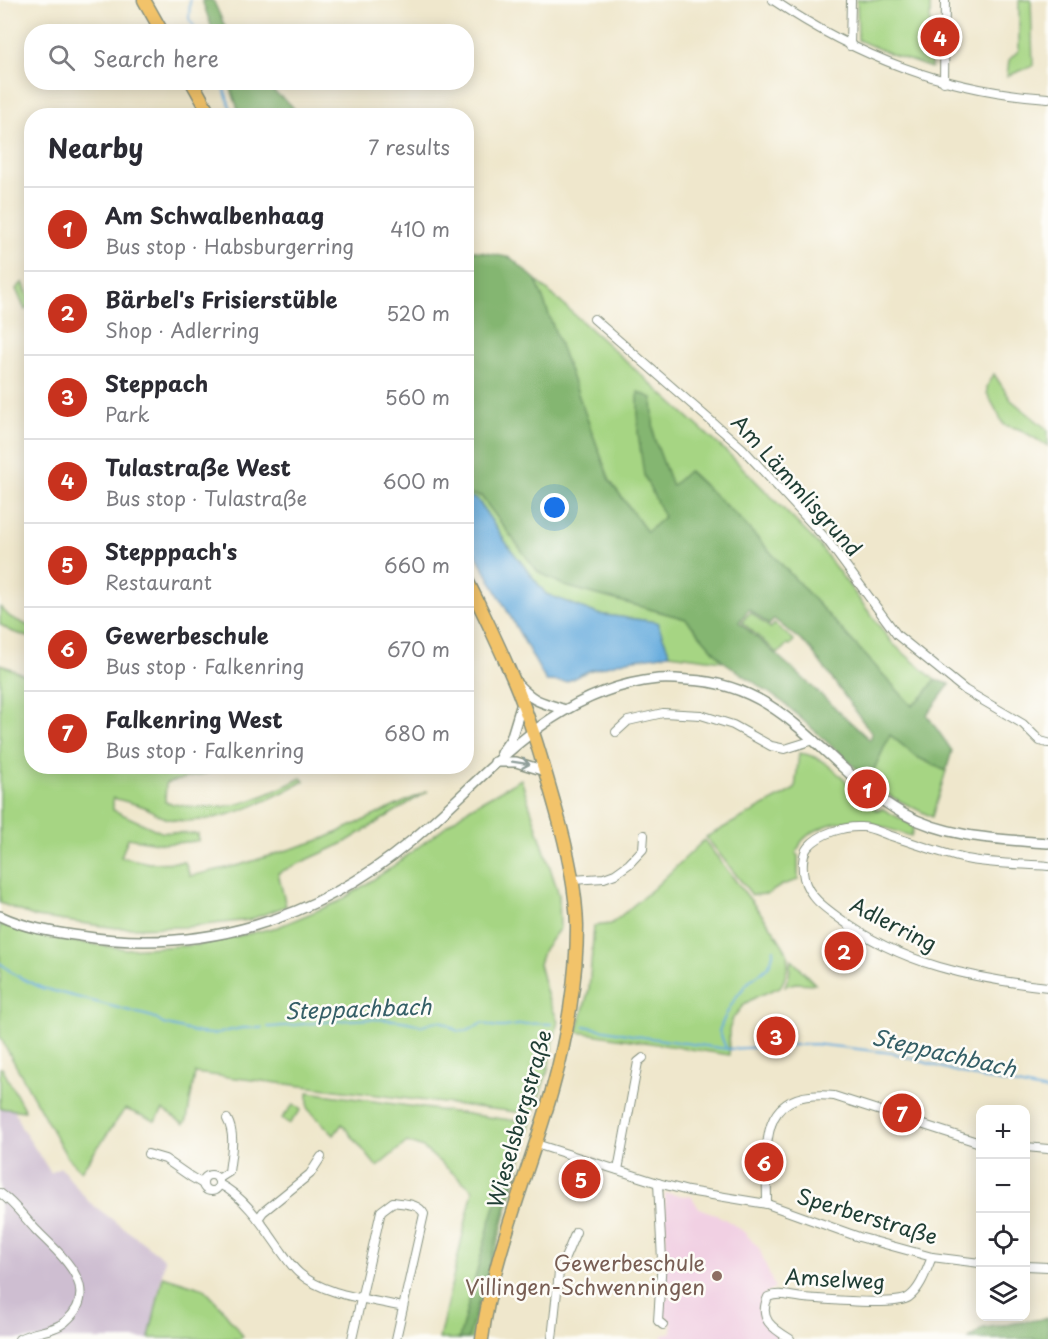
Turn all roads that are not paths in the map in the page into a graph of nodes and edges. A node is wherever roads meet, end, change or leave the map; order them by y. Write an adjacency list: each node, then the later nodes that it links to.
1 (144, 0): 5 (main road)
2 (773, 0): 6 (street)
3 (851, 0): 6 (street)
4 (945, 0): 7 (street)
5 (158, 24)
6 (850, 46): 7 (street)
7 (944, 82): 9 (street)
8 (196, 90): 10 (main road)
9 (1048, 98)
10 (207, 108)
11 (594, 319): 19 (street, Am Lämmlisgrund)
12 (474, 595): 13 (main road, Wieselsbergstraße)
13 (514, 681): 14 (main road, Wieselsbergstraße); 15 (street)
14 (522, 702): 16 (main road, Wieselsbergstraße); 20 (street)
15 (565, 710): 16 (street); 18 (street)
16 (533, 731): 20 (street); 21 (main road, Wieselsbergstraße)
17 (616, 732): 18 (street)
18 (814, 740): 23 (street)
19 (1048, 743)
20 (495, 762): 21 (street, one-way to 21); 26 (street)
21 (545, 771): 25 (main road, Wieselsbergstraße)
22 (644, 835): 25 (street)
23 (1048, 843)
24 (1048, 866): 27 (street, Adlerring)
25 (572, 880): 31 (main road, Wieselsbergstraße)
26 (0, 916)
27 (1048, 987)
28 (643, 1058): 36 (street)
29 (227, 1119): 37 (street)
30 (976, 1141): 41 (street)
31 (536, 1144): 36 (street, Sperberstraße); 54 (main road, Wieselsbergstraße)
32 (1030, 1147): 33 (street)
33 (1048, 1149)
34 (148, 1154): 39 (street)
35 (321, 1157): 42 (street)
36 (618, 1170): 38 (street, Sperberstraße)
37 (218, 1181): 39 (street); 39 (street); 42 (street)
38 (658, 1183): 41 (street, Sperberstraße); 50 (street)
39 (203, 1184)
40 (0, 1193): 51 (street)
41 (767, 1204): 44 (street, Sperberstraße)
42 (258, 1219): 48 (street)
43 (576, 1232): 55 (street)
44 (932, 1257): 45 (street, Sperberstraße); 56 (street, Amselweg)
45 (976, 1262)
46 (1030, 1266): 47 (street)
47 (1048, 1267)
48 (363, 1297): 49 (street); 49 (street); 52 (street)
49 (404, 1307): 53 (street)
50 (663, 1326)
51 (19, 1339)
52 (352, 1339)
53 (396, 1339)
54 (482, 1339)
55 (552, 1339)
56 (790, 1339)

